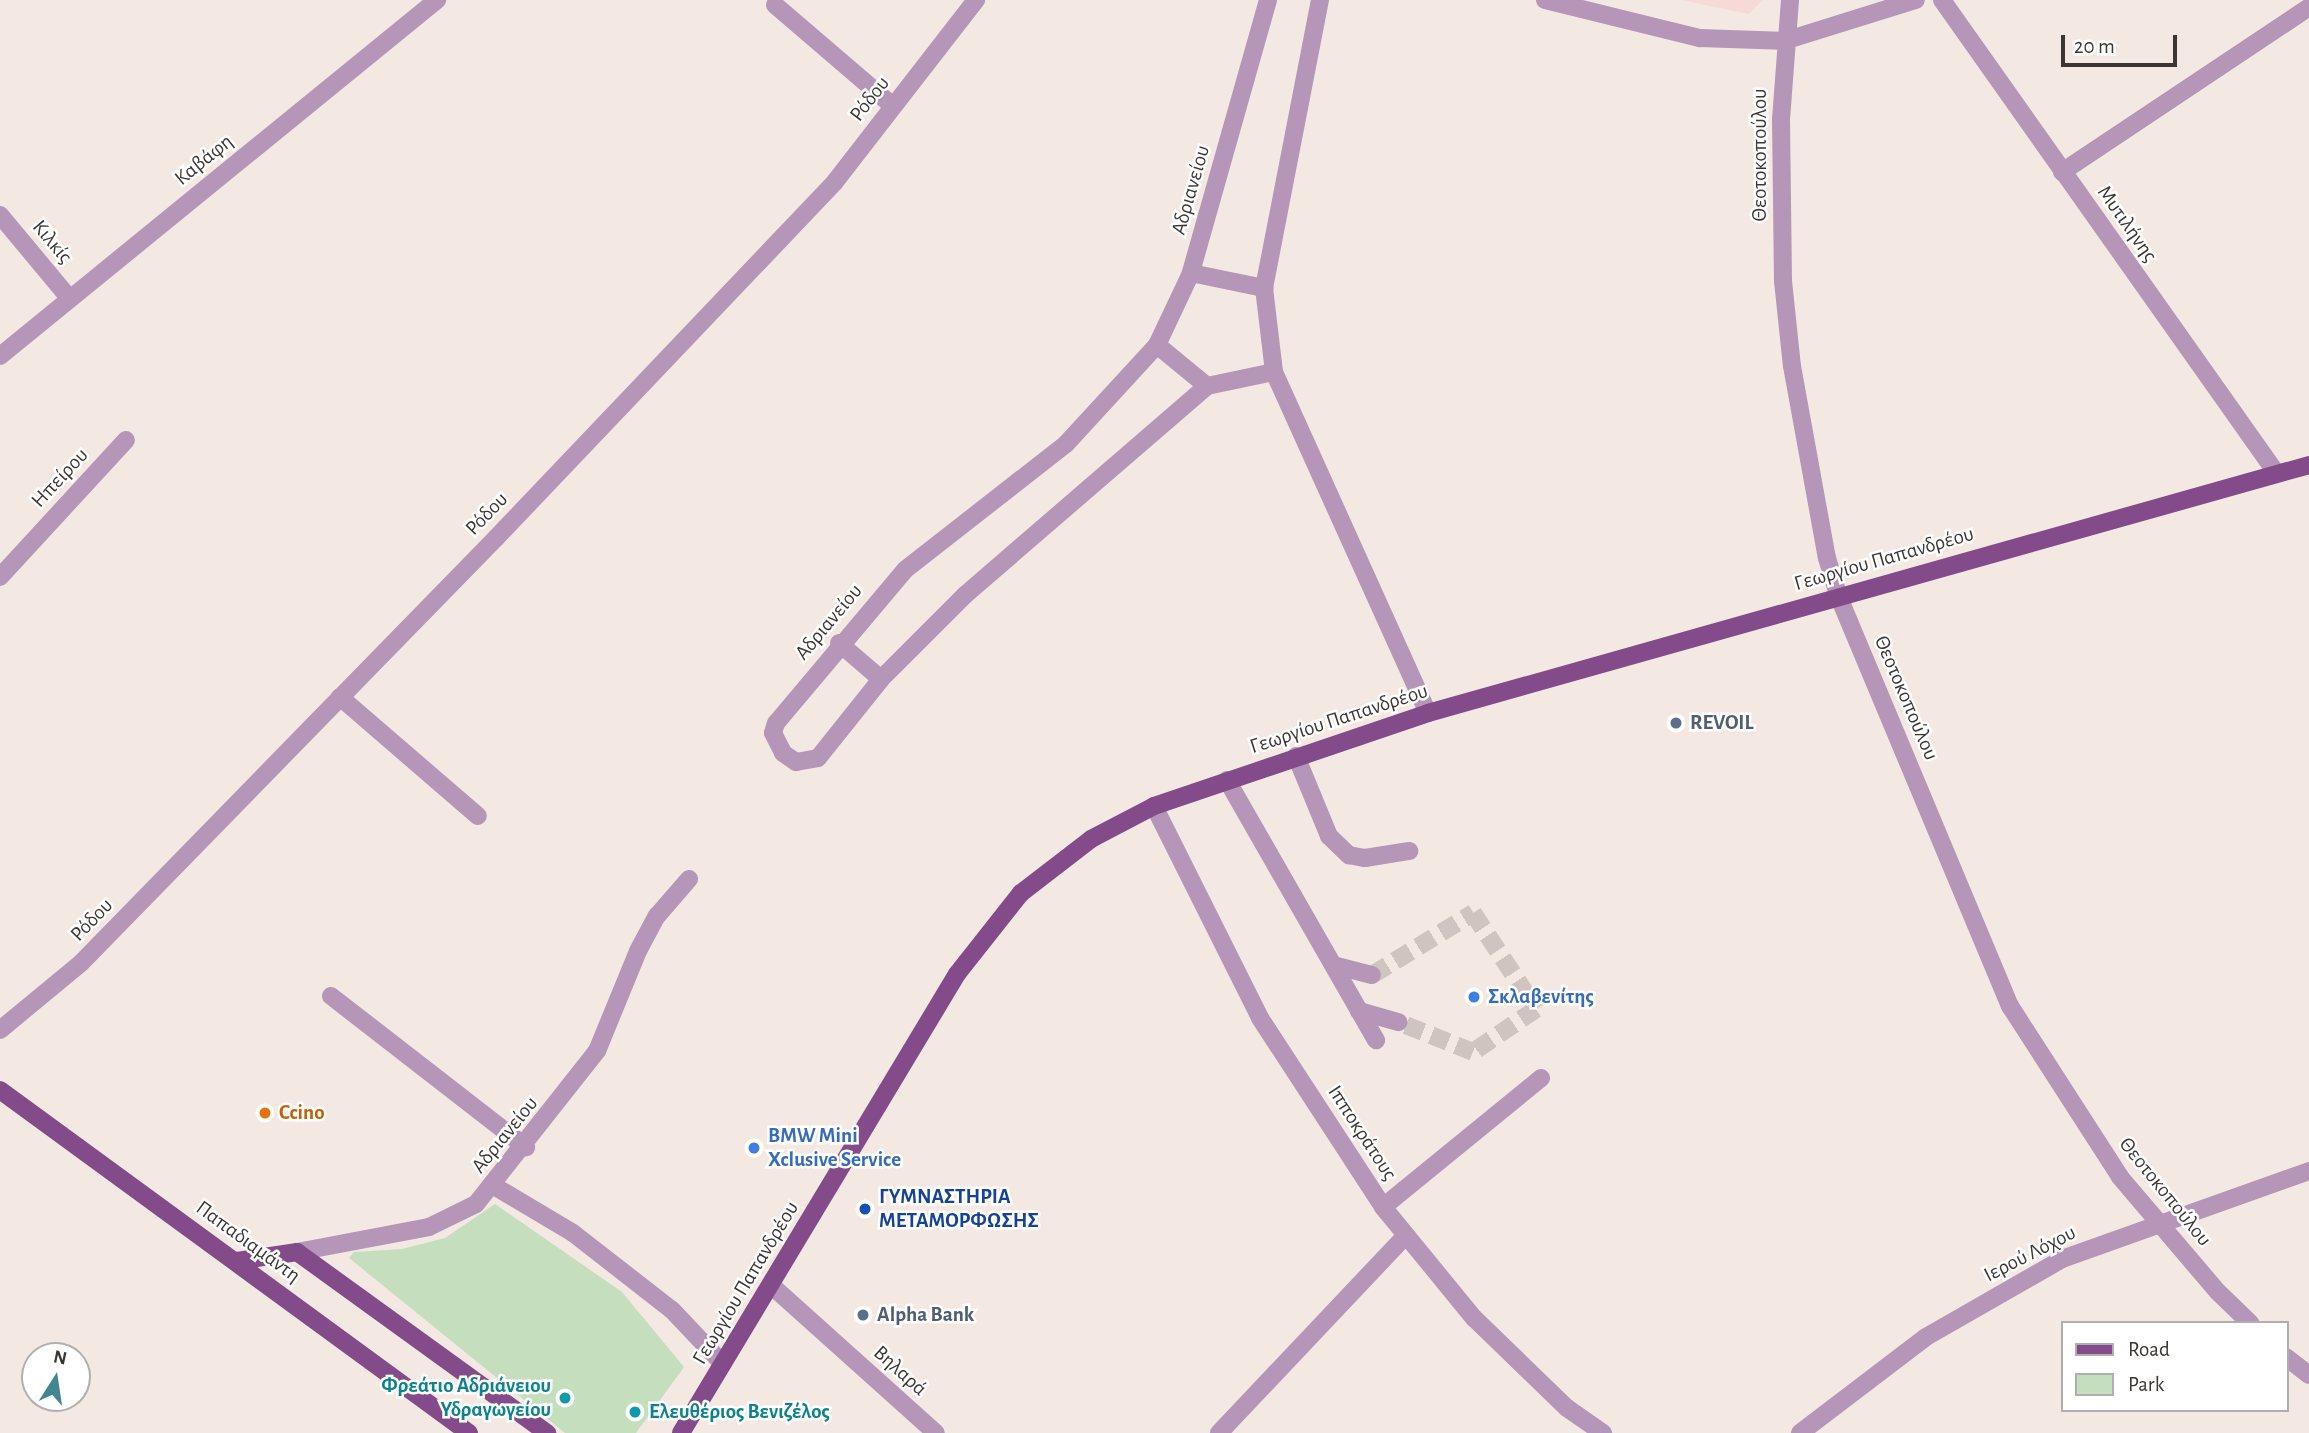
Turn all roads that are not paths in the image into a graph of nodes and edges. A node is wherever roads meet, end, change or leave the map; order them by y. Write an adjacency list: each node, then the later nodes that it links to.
1 (437, 0): 17 (street, Καβάφη)
2 (976, 0): 12 (street, Ρόδου)
3 (1268, 0): 15 (street, Αδριανείου)
4 (1320, 0): 16 (street)
5 (1545, 0): 11 (street)
6 (1790, 0): 11 (street, Θεοτοκοπούλου)
7 (1916, 0): 11 (street)
8 (1942, 0): 13 (street, Μυτιλήνης)
9 (775, 5): 12 (street)
10 (2309, 7): 13 (street)
11 (1784, 41): 26 (street, Θεοτοκοπούλου)
12 (893, 106): 29 (street, Ρόδου)
13 (2062, 172): 24 (street, Μυτιλήνης)
14 (0, 215): 17 (street, Κιλκίς)
15 (1191, 273): 16 (street); 18 (street, Αδριανείου)
16 (1264, 288): 20 (street)
17 (70, 299): 19 (street, Καβάφη)
18 (1157, 345): 21 (street); 27 (street, Αδριανείου)
19 (0, 356)
20 (1274, 372): 21 (street, Αδριανείου); 30 (street)
21 (1207, 386): 28 (street, Αδριανείου)
22 (126, 440): 25 (street, Ηπείρου)
23 (2309, 465): 24 (main road, Γεωργίου Παπανδρέου)
24 (2277, 474): 26 (main road, Γεωργίου Παπανδρέου)
25 (0, 577)
26 (1838, 595): 30 (main road, Γεωργίου Παπανδρέου); 50 (street, Θεοτοκοπούλου)
27 (839, 643): 28 (street); 28 (street, Αδριανείου)
28 (881, 679)
29 (340, 697): 34 (street); 42 (street, Ρόδου)
30 (1428, 713): 31 (main road, Γεωργίου Παπανδρέου)
31 (1296, 756): 32 (main road, Γεωργίου Παπανδρέου); 35 (street)
32 (1227, 780): 33 (main road, Γεωργίου Παπανδρέου); 37 (street)
33 (1154, 806): 49 (street, Ιπποκράτους); 54 (main road, Γεωργίου Παπανδρέου)
34 (478, 816)
35 (1409, 851)
36 (689, 879): 46 (street, Αδριανείου)
37 (1333, 965): 38 (street); 40 (street)
38 (1372, 975)
39 (331, 996): 46 (street)
40 (1359, 1011): 41 (street); 43 (street)
41 (1398, 1021)
42 (0, 1030)
43 (1376, 1040)
44 (1541, 1078): 49 (street)
45 (0, 1090): 53 (main road, Παπαδιαμάντη)
46 (526, 1147): 48 (street, Αδριανείου)
47 (2309, 1171): 50 (street, Ιερού Λόχου)
48 (494, 1186): 52 (street, Αδριανείου); 57 (street)
49 (1383, 1207): 51 (street, Ιπποκράτους)
50 (2158, 1222): 55 (street, Θεοτοκοπούλου); 65 (street, Ιερού Λόχου)
51 (1405, 1236): 63 (street); 64 (street, Ιπποκράτους)
52 (297, 1252): 53 (main road, Αδριανείου); 60 (main road, Παπαδιαμάντη)
53 (237, 1261): 59 (main road, Παπαδιαμάντη)
54 (772, 1286): 57 (main road, Γεωργίου Παπανδρέου); 62 (street, Βηλαρά)
55 (2248, 1321)
56 (2288, 1359): 58 (street)
57 (723, 1364): 61 (main road, Γεωργίου Παπανδρέου)
58 (2309, 1375)
59 (468, 1433)
60 (547, 1433)
61 (681, 1433)
62 (936, 1433)
63 (1219, 1433)
64 (1603, 1433)
65 (1800, 1433)

